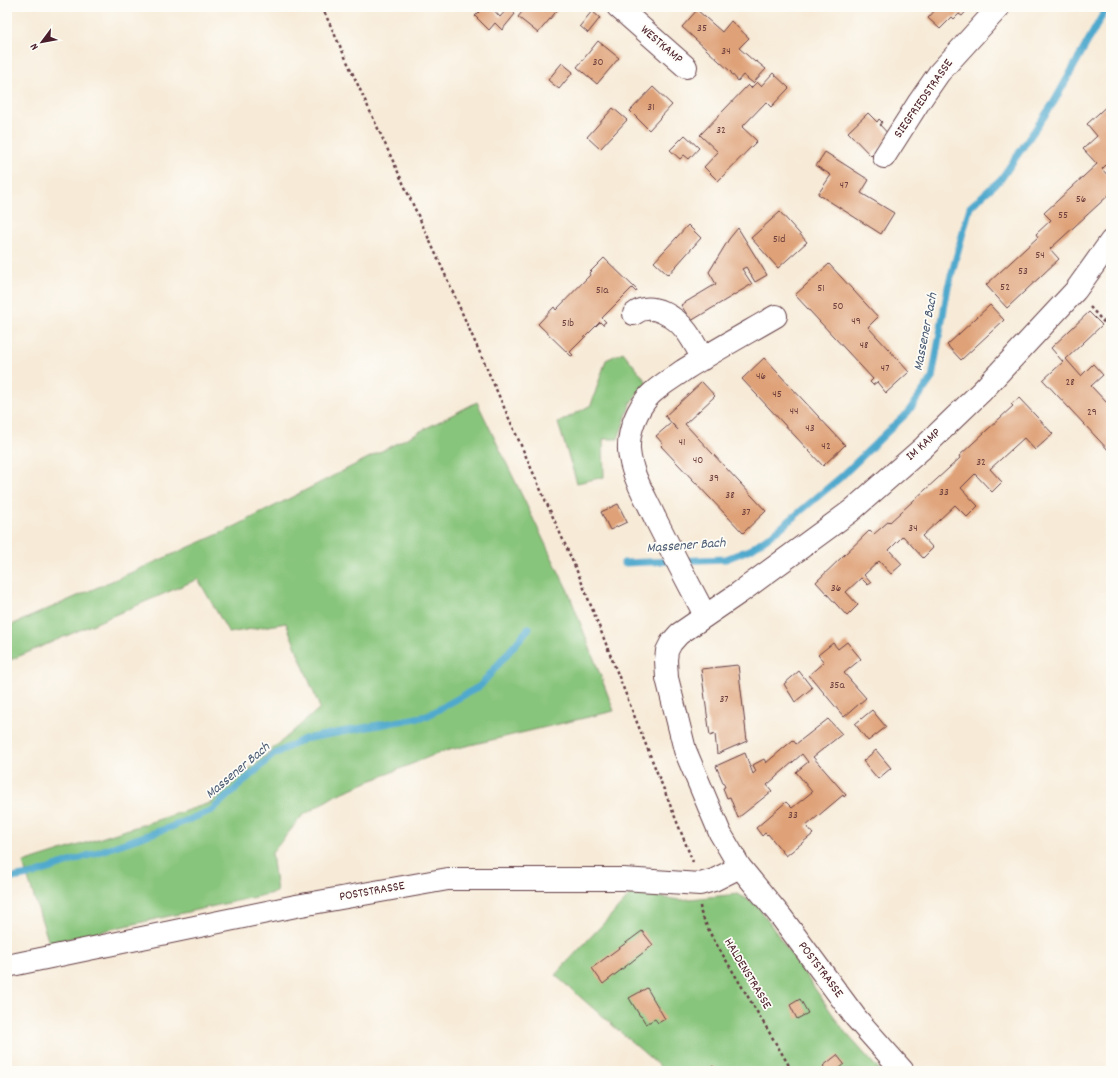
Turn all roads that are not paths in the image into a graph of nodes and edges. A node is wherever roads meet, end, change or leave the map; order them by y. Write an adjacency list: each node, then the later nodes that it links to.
1 (618, 7): 3 (street, WESTKAMP)
2 (999, 7): 4 (street, SIEGFRIEDSTRASSE)
3 (686, 67)
4 (884, 157)
5 (1111, 241): 9 (street, IM KAMP)
6 (634, 314): 8 (street)
7 (776, 316): 8 (street)
8 (703, 359): 9 (street)
9 (705, 615): 10 (street, IM KAMP)
10 (666, 660): 11 (street, POSTSTRASSE)
11 (740, 867): 12 (street, POSTSTRASSE); 13 (street, POSTSTRASSE)
12 (7, 966)
13 (903, 1071)

